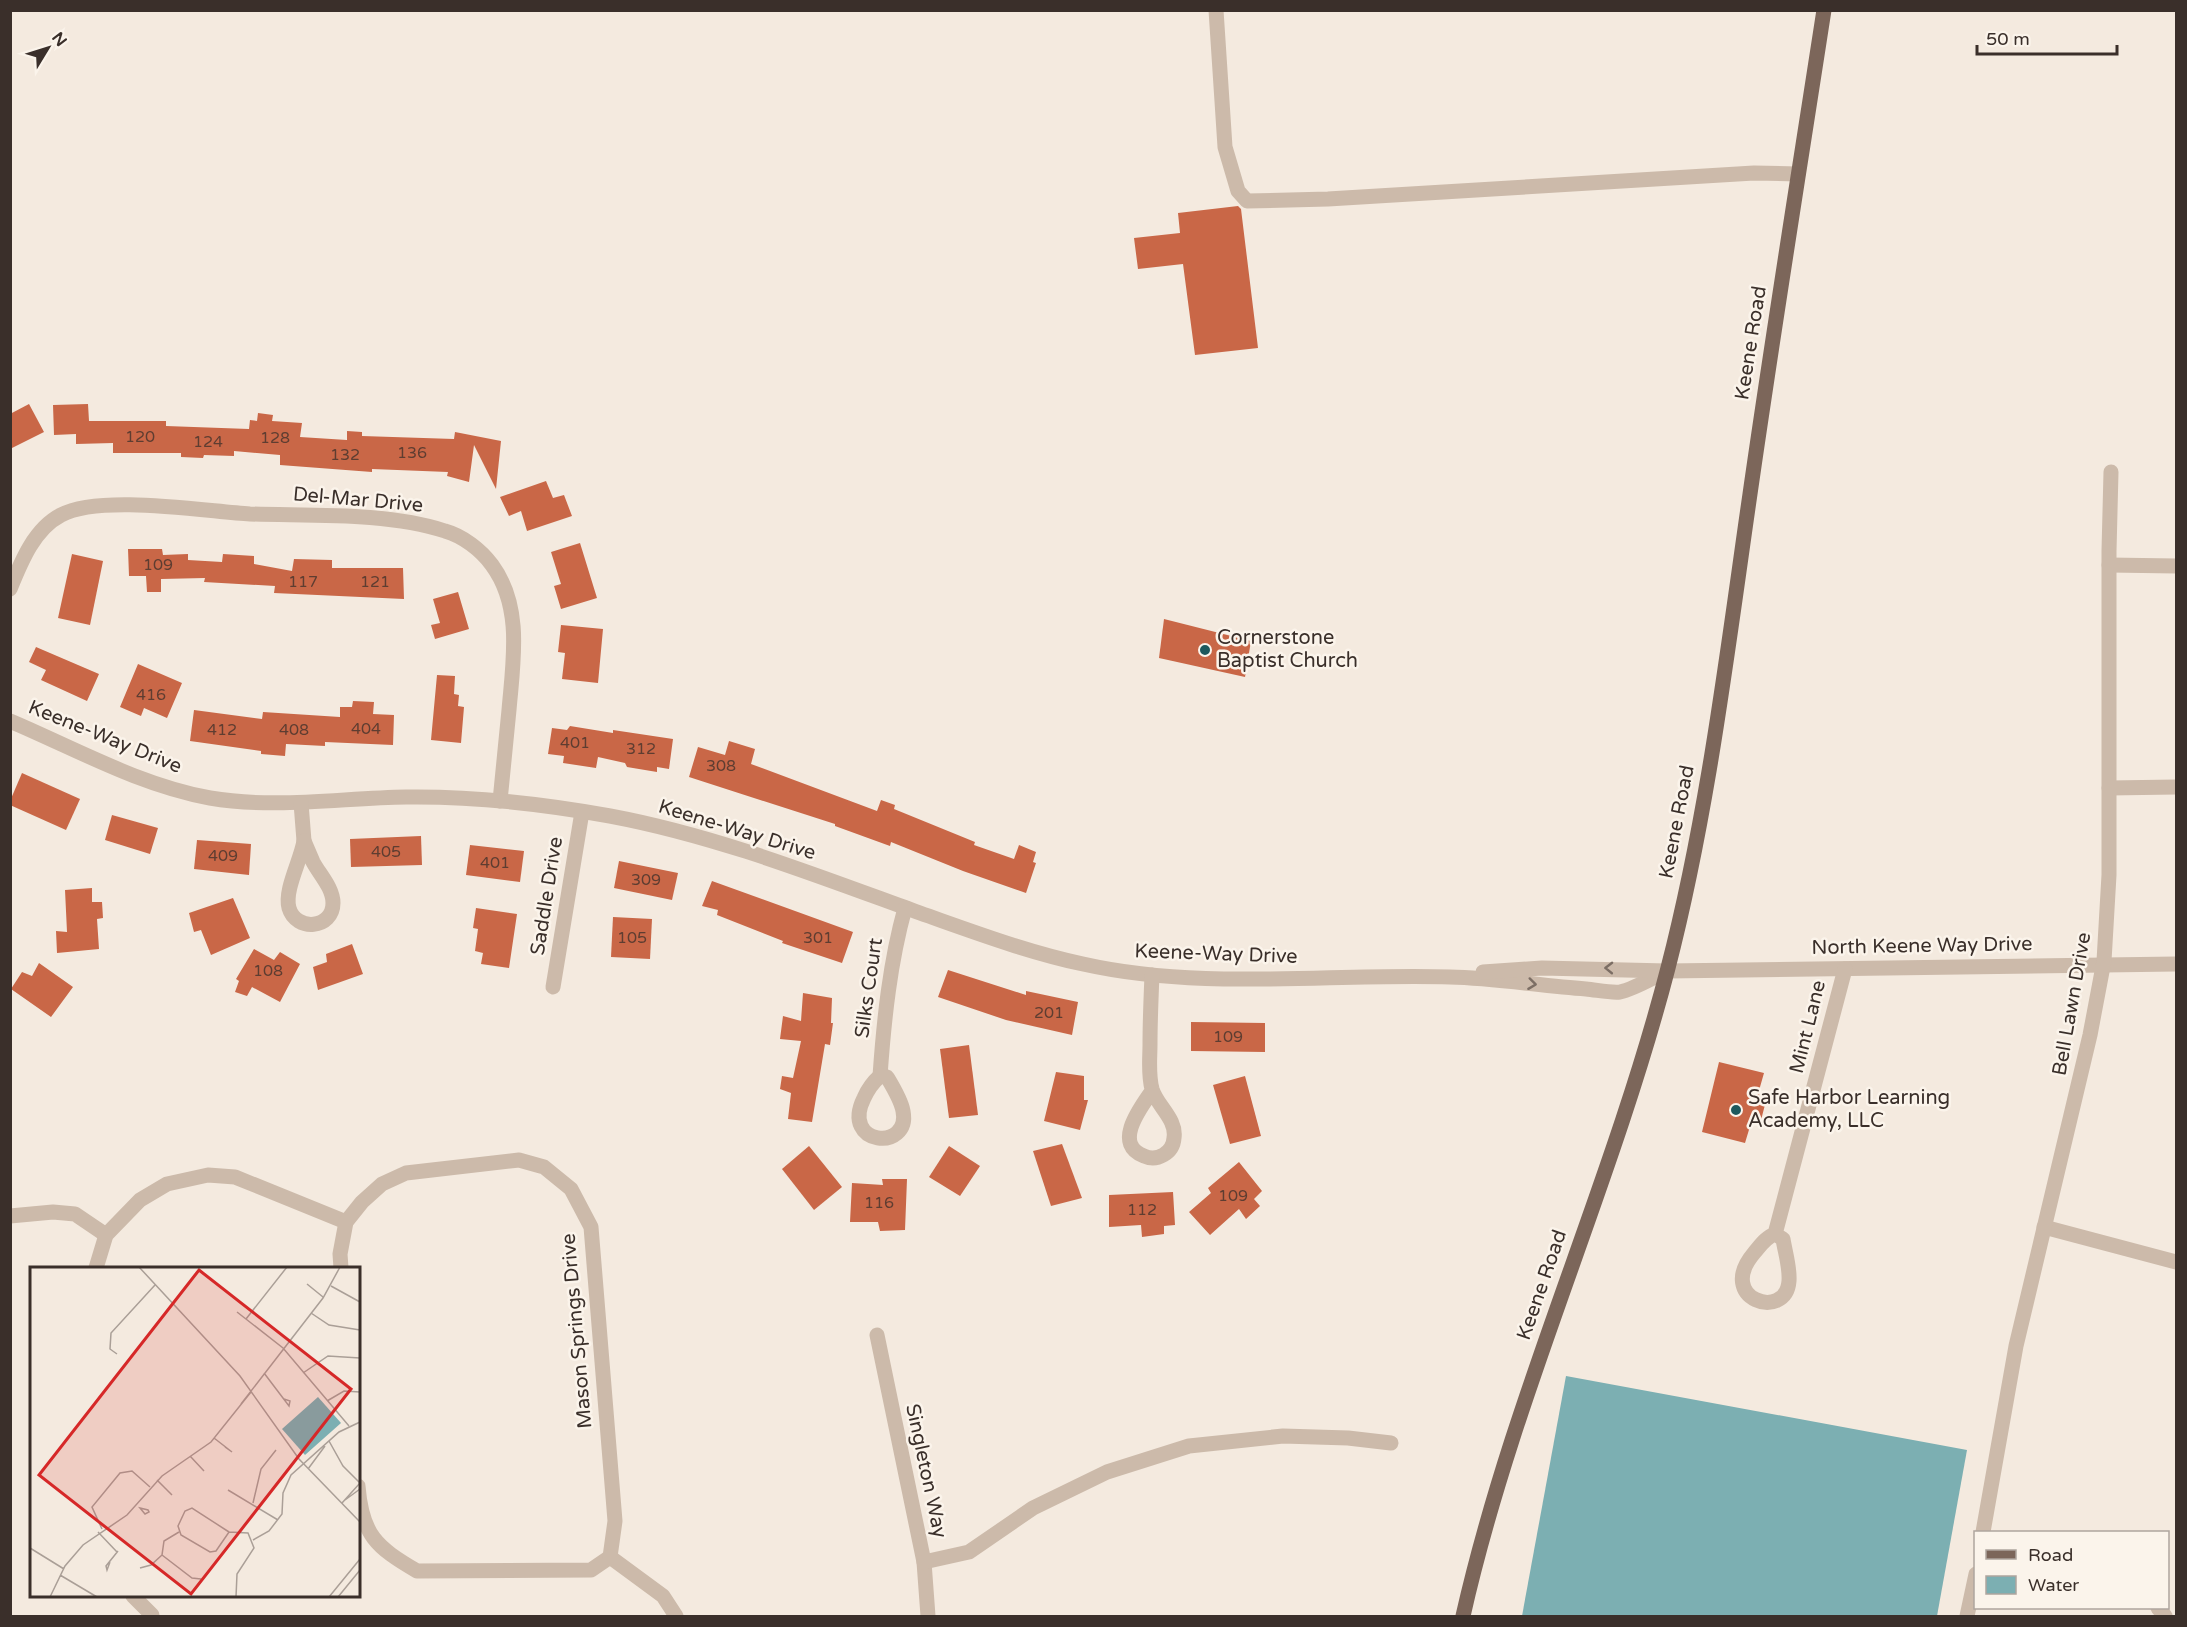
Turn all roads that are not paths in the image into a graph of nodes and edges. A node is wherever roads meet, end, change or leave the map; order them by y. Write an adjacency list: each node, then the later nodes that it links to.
1 (1216, 10): 3 (street)
2 (1824, 10): 3 (main road, Keene Road)
3 (1798, 174): 19 (main road, Keene Road)
4 (2111, 472): 5 (street, Bell Lawn Drive)
5 (2109, 565): 6 (street); 10 (street, Bell Lawn Drive)
6 (2176, 566)
7 (10, 589): 11 (street, Del-Mar Drive)
8 (10, 722): 12 (street, Keene-Way Drive)
9 (2176, 787): 10 (street)
10 (2109, 788): 16 (street, Bell Lawn Drive)
11 (500, 801): 12 (street, Keene-Way Drive); 13 (street, Keene-Way Drive)
12 (301, 802): 14 (street)
13 (582, 812): 15 (street, Keene-Way Drive); 22 (street, Saddle Drive)
14 (304, 841): 14 (street)
15 (905, 908): 20 (street, Keene-Way Drive); 23 (street, Silks Court)
16 (2103, 964): 17 (street, North Keene Way Drive); 18 (street, North Keene Way Drive); 27 (street, Bell Lawn Drive)
17 (2176, 964)
18 (1845, 969): 19 (street, North Keene Way Drive); 28 (street, Mint Lane)
19 (1667, 971): 21 (street, Keene-Way Drive, one-way to 21); 21 (street, Keene-Way Drive, one-way to 19); 44 (main road, Keene Road)
20 (1152, 975): 21 (street, Keene-Way Drive); 24 (street)
21 (1453, 977)
22 (553, 987)
23 (880, 1076)
24 (1152, 1091)
25 (10, 1216): 29 (street)
26 (346, 1222): 29 (street); 32 (street, Mason Springs Drive); 37 (street, Mason Springs Drive)
27 (2044, 1227): 30 (street); 36 (street, Bell Lawn Drive)
28 (1775, 1234)
29 (106, 1235): 31 (street)
30 (2176, 1262)
31 (97, 1267)
32 (341, 1267)
33 (877, 1335): 38 (street, Singleton Way)
34 (1391, 1443): 38 (street)
35 (360, 1503): 37 (street)
36 (1986, 1531)
37 (610, 1557): 42 (street)
38 (924, 1562): 43 (street, Singleton Way)
39 (1974, 1584): 45 (street)
40 (134, 1597): 41 (street)
41 (152, 1615)
42 (676, 1617)
43 (928, 1617)
44 (1463, 1617)
45 (1967, 1617)

